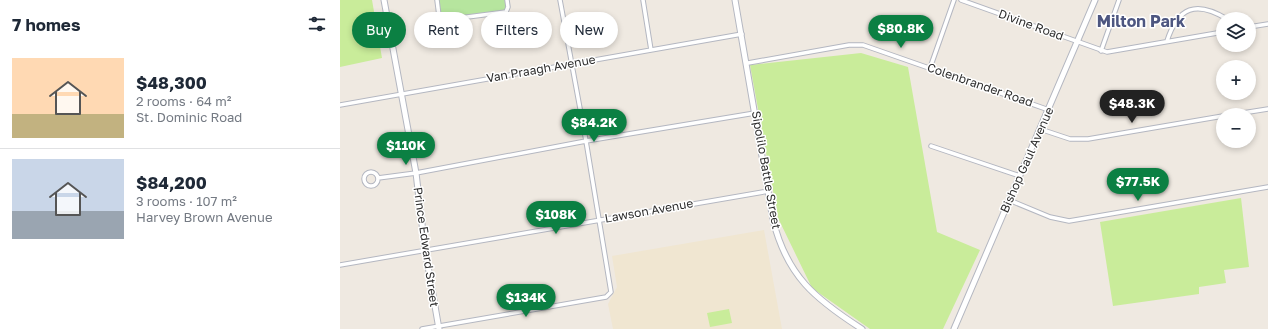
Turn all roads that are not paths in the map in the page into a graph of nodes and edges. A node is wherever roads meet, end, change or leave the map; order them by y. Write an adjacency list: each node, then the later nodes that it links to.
1 (384, 0): 25 (main road, Prince Edward Street)
2 (437, 0): 3 (street)
3 (507, 0)
4 (560, 0): 23 (street)
5 (643, 0): 20 (street)
6 (736, 0): 17 (main road, Sipolilo Battle Street)
7 (954, 0): 24 (street)
8 (961, 0): 18 (street, Divine Road)
9 (1095, 0): 18 (main road, Bishop Gaul Avenue)
10 (1120, 0): 21 (street)
11 (1189, 5): 19 (street)
12 (1214, 7): 13 (street)
13 (1219, 12)
14 (1268, 24): 15 (street)
15 (1256, 26)
16 (1216, 33): 19 (street)
17 (742, 34): 20 (street, Van Praagh Avenue); 22 (main road, Sipolilo Battle Street)
18 (1078, 42): 21 (street, Divine Road); 28 (main road, Bishop Gaul Avenue)
19 (1167, 42): 21 (street)
20 (651, 50): 23 (street, Van Praagh Avenue)
21 (1101, 51)
22 (748, 63): 24 (street, Colenbrander Road); 30 (main road, Sipolilo Battle Street)
23 (571, 64): 25 (street, Van Praagh Avenue); 33 (street)
24 (930, 68): 28 (street, Colenbrander Road)
25 (401, 94): 26 (street, Van Praagh Avenue); 35 (main road, Prince Edward Street)
26 (340, 105)
27 (1268, 109): 29 (street)
28 (1049, 110): 32 (main road, Bishop Gaul Avenue)
29 (1256, 111)
30 (755, 113): 33 (street); 39 (main road, Sipolilo Battle Street)
31 (1216, 117): 32 (street)
32 (1040, 129): 36 (main road, Bishop Gaul Avenue)
33 (586, 141): 35 (street); 41 (street)
34 (932, 146): 36 (street)
35 (416, 173): 37 (street); 42 (main road, Prince Edward Street)
36 (1020, 176): 40 (main road, Bishop Gaul Avenue)
37 (378, 178)
38 (1268, 187): 40 (street)
39 (769, 191): 41 (street, Lawson Avenue); 47 (main road, Sipolilo Battle Street)
40 (1009, 200): 44 (main road, Bishop Gaul Avenue)
41 (600, 220): 42 (street, Lawson Avenue); 45 (street)
42 (425, 249): 43 (street, Lawson Avenue); 45 (main road, Prince Edward Street)
43 (340, 264)
44 (957, 320): 48 (main road); 49 (main road)
45 (439, 327): 46 (street)
46 (422, 329)
47 (862, 329)
48 (951, 329)
49 (954, 329)

